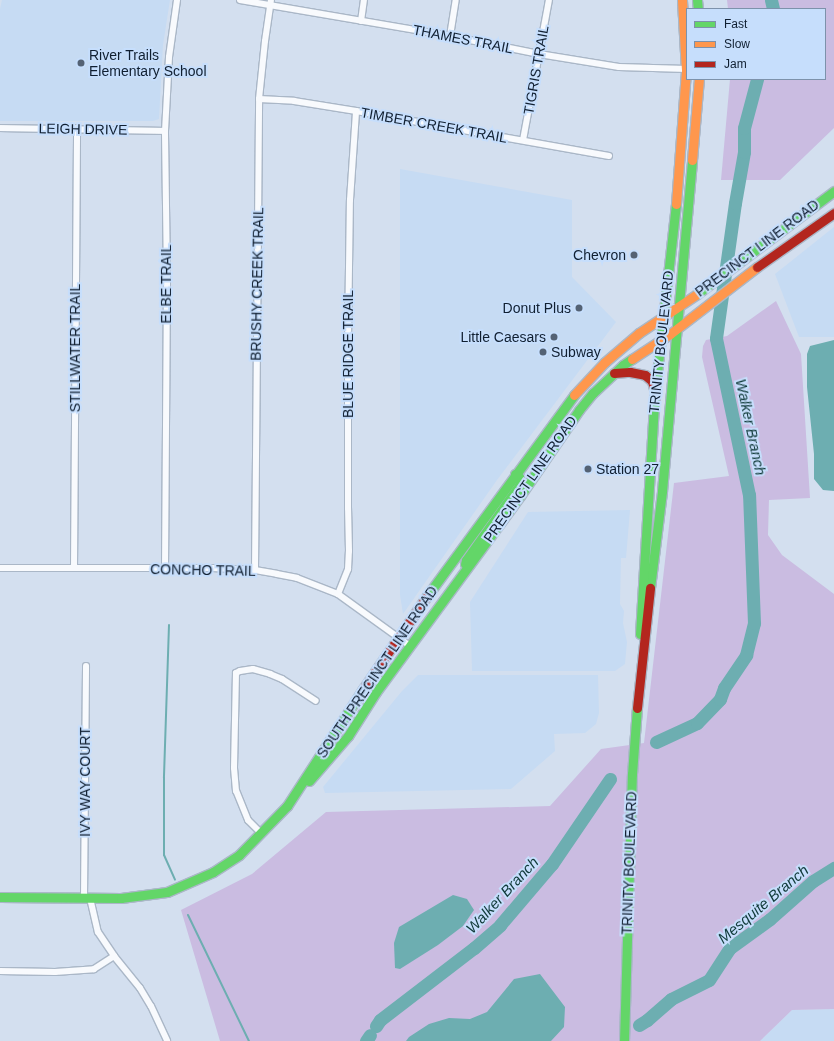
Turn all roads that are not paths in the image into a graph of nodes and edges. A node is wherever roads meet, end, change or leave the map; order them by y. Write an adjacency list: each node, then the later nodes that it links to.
1 (177, 0): 17 (street, ELBE TRAIL)
2 (240, 0): 7 (street, THAMES TRAIL)
3 (364, 0): 8 (street)
4 (456, 0): 9 (street)
5 (549, 0): 10 (street, TIGRIS TRAIL)
6 (682, 0): 11 (main road, TRINITY BOULEVARD)
7 (271, 3): 8 (street, THAMES TRAIL); 13 (street, BRUSHY CREEK TRAIL)
8 (361, 21): 9 (street, THAMES TRAIL)
9 (450, 36): 10 (street, THAMES TRAIL)
10 (539, 54): 11 (street, THAMES TRAIL); 18 (street, TIGRIS TRAIL)
11 (686, 70): 23 (main road, TRINITY BOULEVARD)
12 (699, 80): 22 (main road, TRINITY BOULEVARD)
13 (259, 99): 14 (street, TIMBER CREEK TRAIL); 34 (street, BRUSHY CREEK TRAIL)
14 (356, 112): 18 (street, TIMBER CREEK TRAIL); 36 (street, BLUE RIDGE TRAIL)
15 (0, 128): 16 (street, LEIGH DRIVE)
16 (76, 128): 17 (street, LEIGH DRIVE); 32 (street, STILLWATER TRAIL)
17 (166, 131): 33 (street, ELBE TRAIL)
18 (523, 140): 19 (street, TIMBER CREEK TRAIL)
19 (609, 156)
20 (834, 191): 22 (main road, PRECINCT LINE ROAD)
21 (834, 213): 24 (main road, PRECINCT LINE ROAD)
22 (680, 305): 23 (main road, SOUTH PRECINCT LINE ROAD); 24 (main road, TRINITY BOULEVARD)
23 (663, 318): 25 (main road, TRINITY BOULEVARD); 28 (main road, SOUTH PRECINCT LINE ROAD)
24 (676, 327): 25 (main road, PRECINCT LINE ROAD); 40 (main road, TRINITY BOULEVARD)
25 (660, 341): 26 (main road, PRECINCT LINE ROAD); 27 (main road, TRINITY BOULEVARD)
26 (614, 373): 27 (main road); 29 (main road, PRECINCT LINE ROAD)
27 (655, 391): 40 (main road, TRINITY BOULEVARD)
28 (532, 452): 29 (main road); 30 (main road, SOUTH PRECINCT LINE ROAD)
29 (544, 463): 35 (main road, PRECINCT LINE ROAD)
30 (515, 474): 35 (main road); 37 (main road, SOUTH PRECINCT LINE ROAD)
31 (0, 568): 32 (street, CONCHO TRAIL)
32 (74, 568): 33 (street, CONCHO TRAIL)
33 (165, 569): 34 (street, CONCHO TRAIL)
34 (255, 570): 36 (street, CONCHO TRAIL)
35 (464, 573): 38 (main road, PRECINCT LINE ROAD)
36 (338, 594): 37 (street, CONCHO TRAIL)
37 (397, 637): 38 (street, CONCHO TRAIL); 42 (main road, SOUTH PRECINCT LINE ROAD)
38 (410, 646): 42 (main road, PRECINCT LINE ROAD)
39 (86, 666): 45 (street, IVY WAY COURT)
40 (639, 685): 49 (main road, TRINITY BOULEVARD)
41 (316, 701): 43 (street)
42 (287, 806): 43 (main road, SOUTH PRECINCT LINE ROAD)
43 (262, 832): 45 (main road, SOUTH PRECINCT LINE ROAD)
44 (0, 897): 45 (main road, SOUTH PRECINCT LINE ROAD)
45 (87, 898): 46 (street, IVY WAY COURT)
46 (114, 956): 47 (street); 48 (street, IVY WAY COURT)
47 (0, 971)
48 (167, 1041)
49 (624, 1041)

